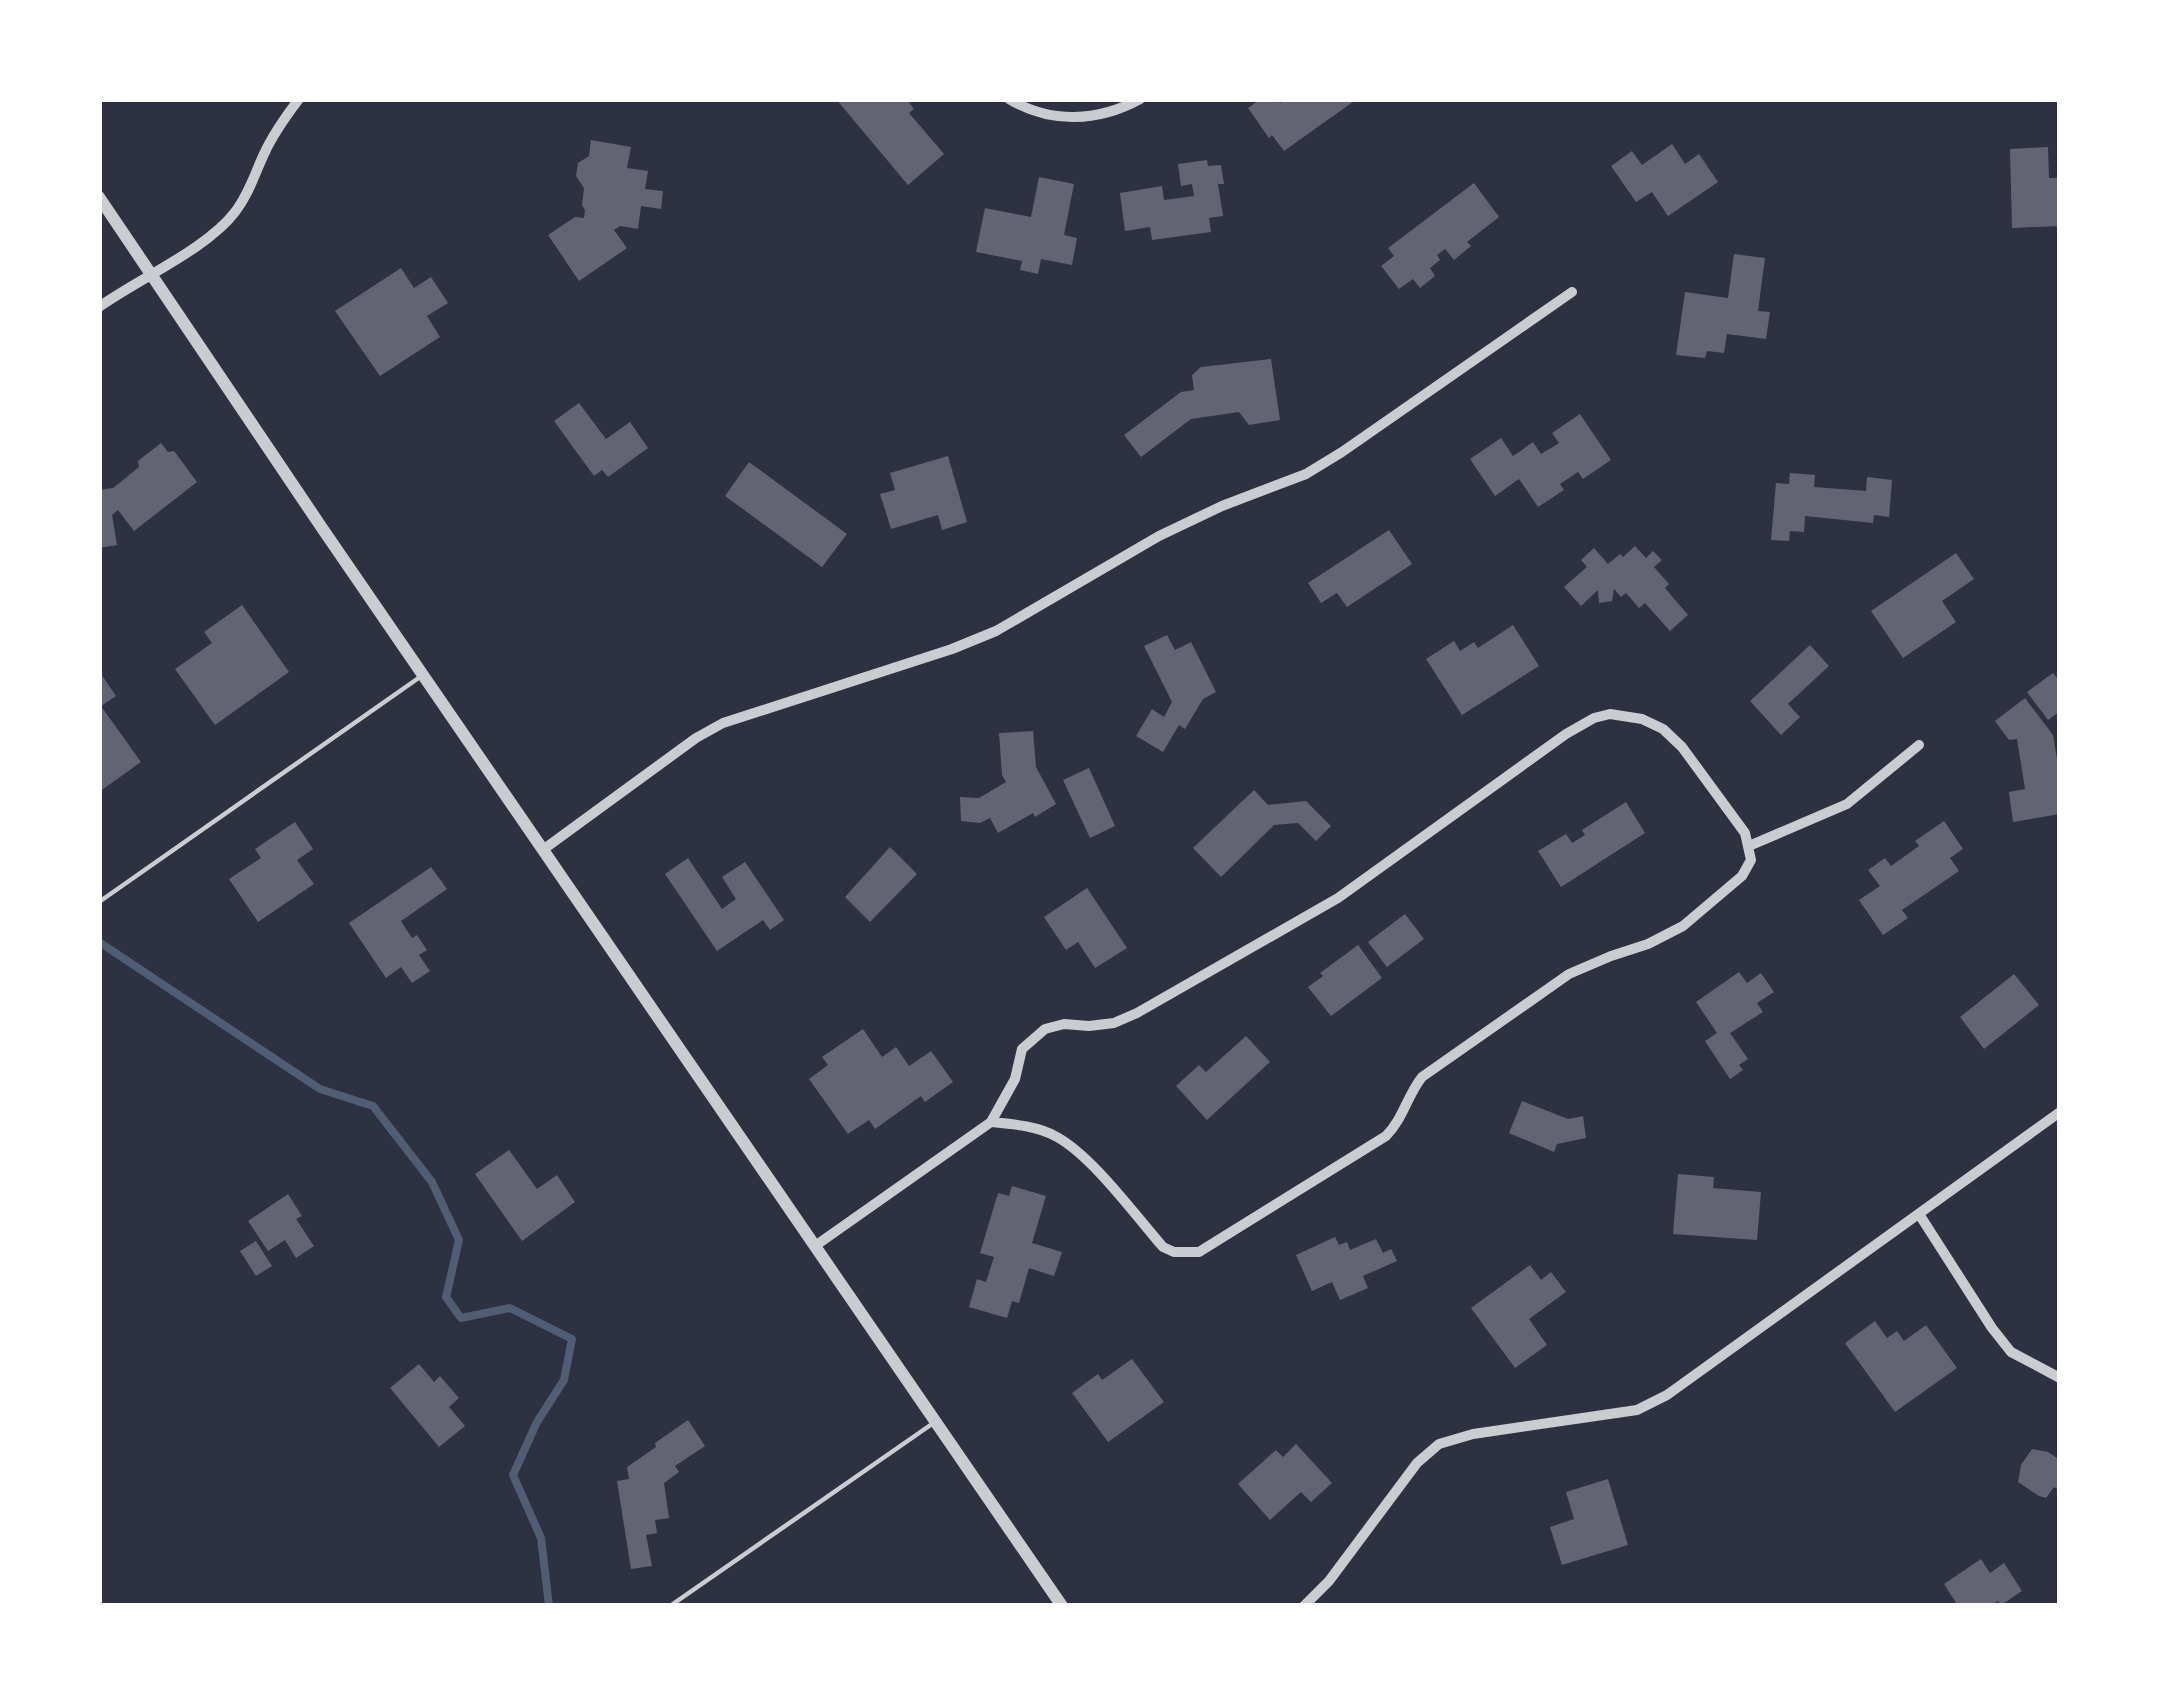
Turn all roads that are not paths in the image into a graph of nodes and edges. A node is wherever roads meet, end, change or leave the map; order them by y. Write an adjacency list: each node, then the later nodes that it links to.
1 (299, 99): 5 (street)
2 (1009, 99): 3 (street)
3 (1139, 99)
4 (99, 197): 5 (street)
5 (153, 275): 7 (street); 8 (street)
6 (1572, 292): 10 (street)
7 (99, 307)
8 (424, 674): 10 (street); 12 (lane)
9 (1919, 745): 11 (street)
10 (544, 849): 16 (street)
11 (1750, 853): 14 (street); 14 (street)
12 (99, 902)
13 (2060, 1112): 15 (street)
14 (991, 1122): 16 (street)
15 (1918, 1214): 17 (street); 21 (street)
16 (815, 1246): 18 (street)
17 (2060, 1378)
18 (936, 1422): 19 (lane); 20 (street)
19 (670, 1606)
20 (1062, 1606)
21 (1304, 1606)

